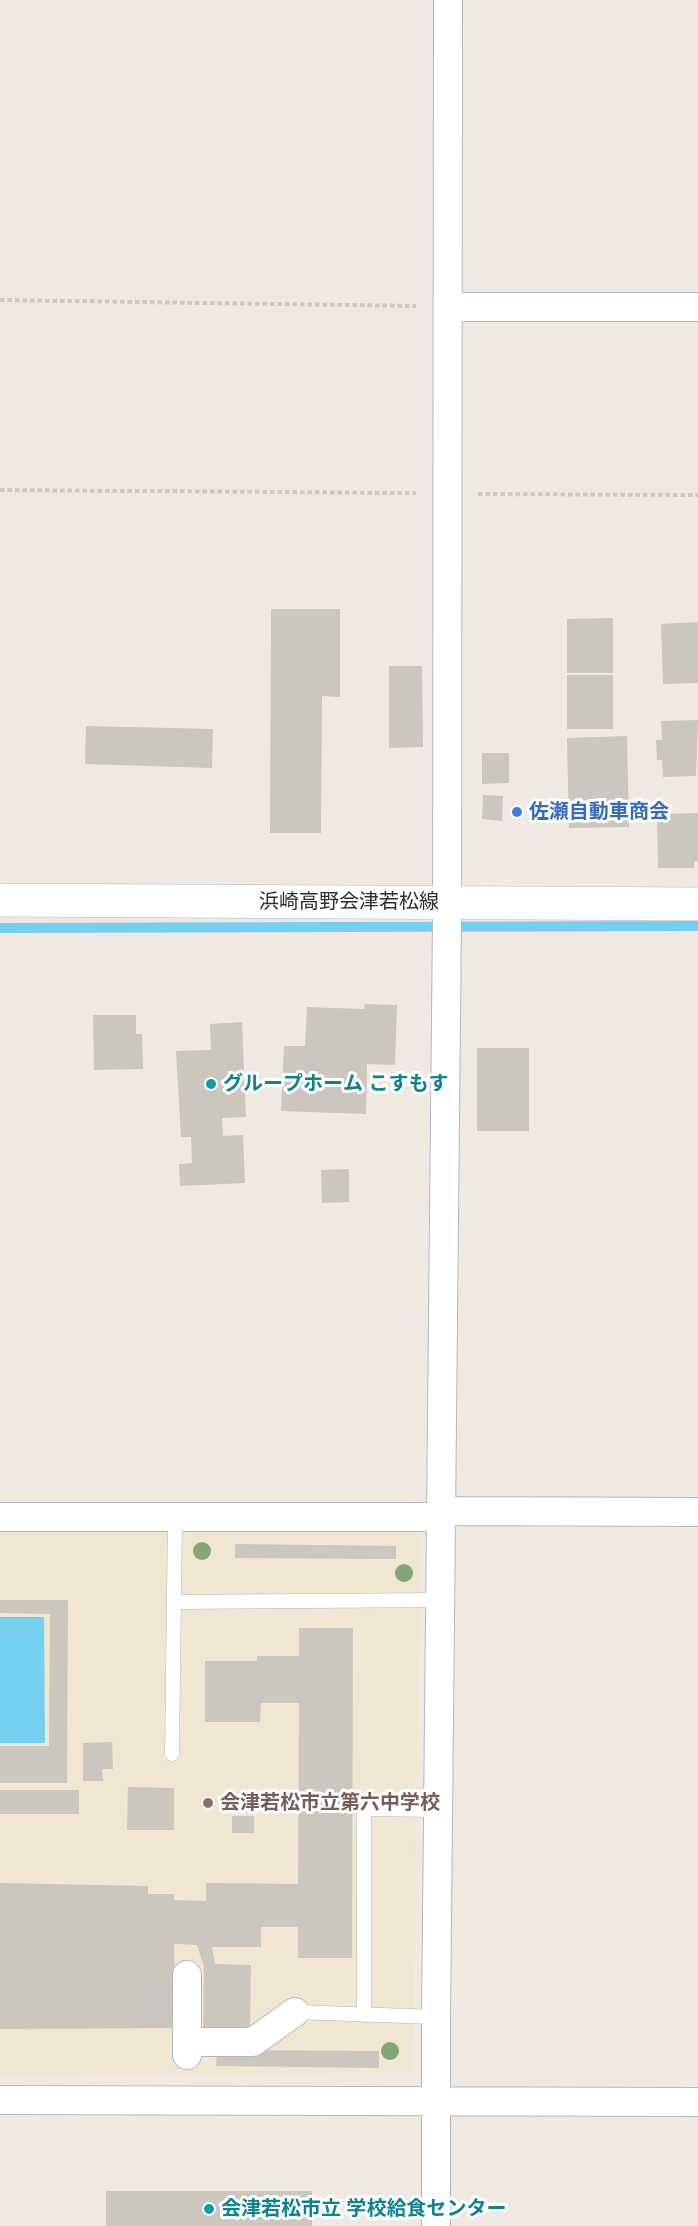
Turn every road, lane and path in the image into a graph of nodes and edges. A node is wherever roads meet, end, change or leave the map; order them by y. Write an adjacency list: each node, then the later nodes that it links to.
1 (448, 2): 3 (street)
2 (0, 300): 3 (path)
3 (449, 307): 4 (street); 6 (street)
4 (698, 307)
5 (0, 490): 6 (path)
6 (447, 493): 7 (path); 10 (street)
7 (698, 495)
8 (0, 900): 10 (main road, 浜崎高野会津若松線)
9 (698, 904): 10 (main road, 浜崎高野会津若松線)
10 (447, 910): 12 (street)
11 (698, 1512): 12 (street)
12 (440, 1514): 14 (street); 15 (street)
13 (0, 1517): 14 (street)
14 (175, 1517): 16 (lane)
15 (439, 1600): 16 (lane); 18 (street)
16 (174, 1602): 17 (lane)
17 (172, 1754)
18 (438, 1810): 21 (lane); 22 (street)
19 (187, 1975): 23 (street)
20 (295, 2012): 21 (lane); 23 (street)
21 (364, 2015): 22 (lane)
22 (436, 2017): 25 (street)
23 (187, 2070): 24 (street); 25 (street)
24 (0, 2100)
25 (435, 2100): 26 (street); 27 (street)
26 (698, 2102)
27 (436, 2226)

